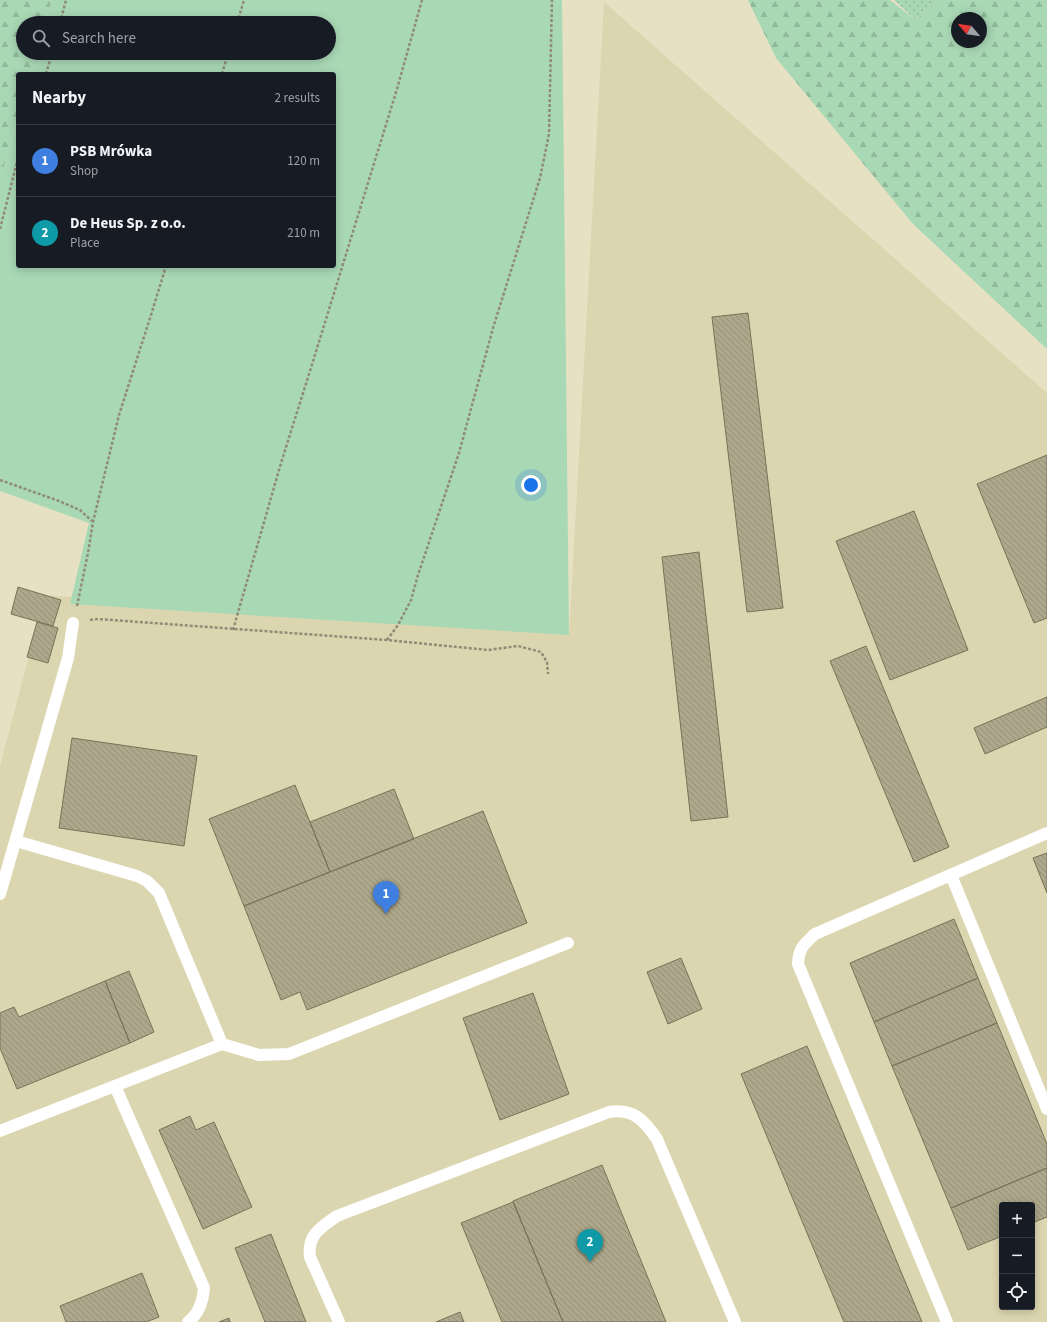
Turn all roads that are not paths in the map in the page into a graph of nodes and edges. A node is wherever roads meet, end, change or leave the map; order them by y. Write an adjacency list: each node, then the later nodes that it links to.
1 (73, 623): 3 (lane)
2 (1047, 833): 4 (lane)
3 (16, 840): 5 (lane); 7 (lane)
4 (951, 875): 9 (lane); 14 (lane)
5 (0, 894)
6 (568, 943): 7 (lane)
7 (222, 1044): 8 (lane)
8 (115, 1086): 10 (lane); 11 (lane)
9 (1047, 1109)
10 (0, 1131)
11 (188, 1322)
12 (339, 1322): 13 (lane)
13 (734, 1322)
14 (947, 1322)

